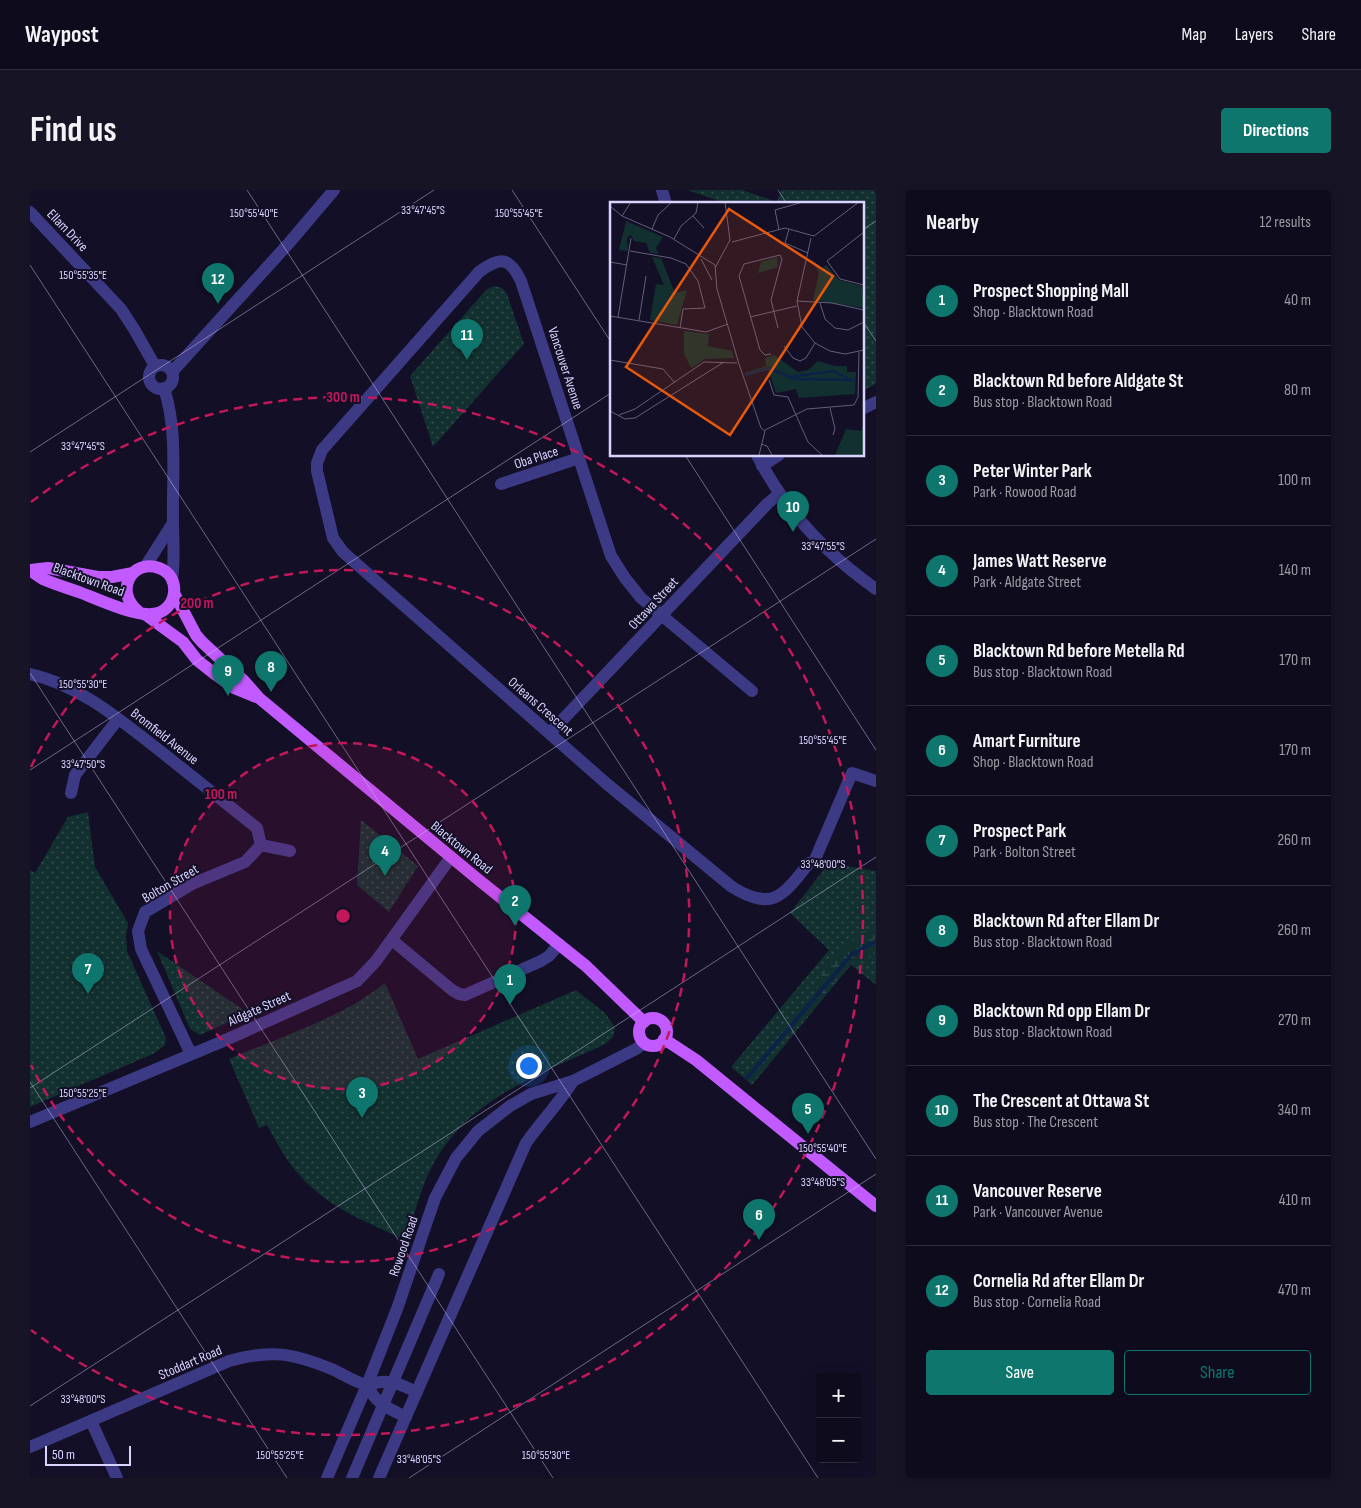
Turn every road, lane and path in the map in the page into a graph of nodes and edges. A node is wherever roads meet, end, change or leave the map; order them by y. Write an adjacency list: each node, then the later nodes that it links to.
1 (334, 190): 4 (street)
2 (30, 212): 3 (street, Ellam Drive)
3 (155, 366): 4 (street); 5 (street)
4 (172, 372): 5 (street)
5 (164, 388): 14 (street)
6 (876, 402): 7 (street)
7 (864, 408)
8 (322, 450): 10 (street, Vancouver Avenue); 27 (street, Orleans Crescent)
9 (775, 456): 11 (street)
10 (579, 458): 12 (street, Oba Place); 22 (street, Vancouver Avenue)
11 (759, 460): 13 (street)
12 (501, 484)
13 (779, 494): 19 (street); 22 (street, Ottawa Street)
14 (173, 523): 15 (street); 18 (street)
15 (145, 567): 17 (main road); 18 (main road)
16 (30, 570): 17 (main road, Blacktown Road); 21 (main road, Blacktown Road)
17 (133, 573): 21 (main road)
18 (172, 580): 20 (main road)
19 (876, 588)
20 (174, 593): 21 (main road); 25 (main road, Blacktown Road)
21 (143, 613): 25 (main road, Blacktown Road)
22 (662, 616): 24 (street, Vancouver Avenue); 27 (street, Ottawa Street)
23 (30, 674): 26 (street, Bromfield Avenue)
24 (752, 691)
25 (259, 698): 32 (main road, Blacktown Road)
26 (118, 719): 29 (street); 30 (street, Bromfield Avenue)
27 (550, 733): 28 (street, Orleans Crescent)
28 (876, 781)
29 (70, 793)
30 (261, 845): 31 (street); 38 (street, Bolton Street)
31 (290, 851)
32 (451, 857): 33 (street, Aldgate Street); 34 (main road, Blacktown Road)
33 (392, 940): 34 (street); 38 (street, Aldgate Street)
34 (559, 944): 35 (main road, Blacktown Road)
35 (644, 1022): 36 (main road); 37 (main road)
36 (664, 1040): 37 (main road); 41 (main road)
37 (644, 1042): 39 (street, Rowood Road)
38 (191, 1054): 40 (street, Aldgate Street)
39 (573, 1081): 44 (street, Rowood Road); 45 (street)
40 (30, 1122)
41 (876, 1206)
42 (438, 1274): 43 (street)
43 (393, 1382): 44 (street); 45 (street); 46 (street)
44 (367, 1385): 46 (street, Stoddart Road); 48 (street, Stoddart Road); 51 (street, Rowood Road)
45 (417, 1392): 47 (street)
46 (383, 1406): 47 (street, Stoddart Road); 52 (street)
47 (406, 1417): 53 (street)
48 (91, 1421): 49 (street, Stoddart Road); 50 (street)
49 (30, 1447)
50 (117, 1478)
51 (327, 1478)
52 (352, 1478)
53 (379, 1478)

